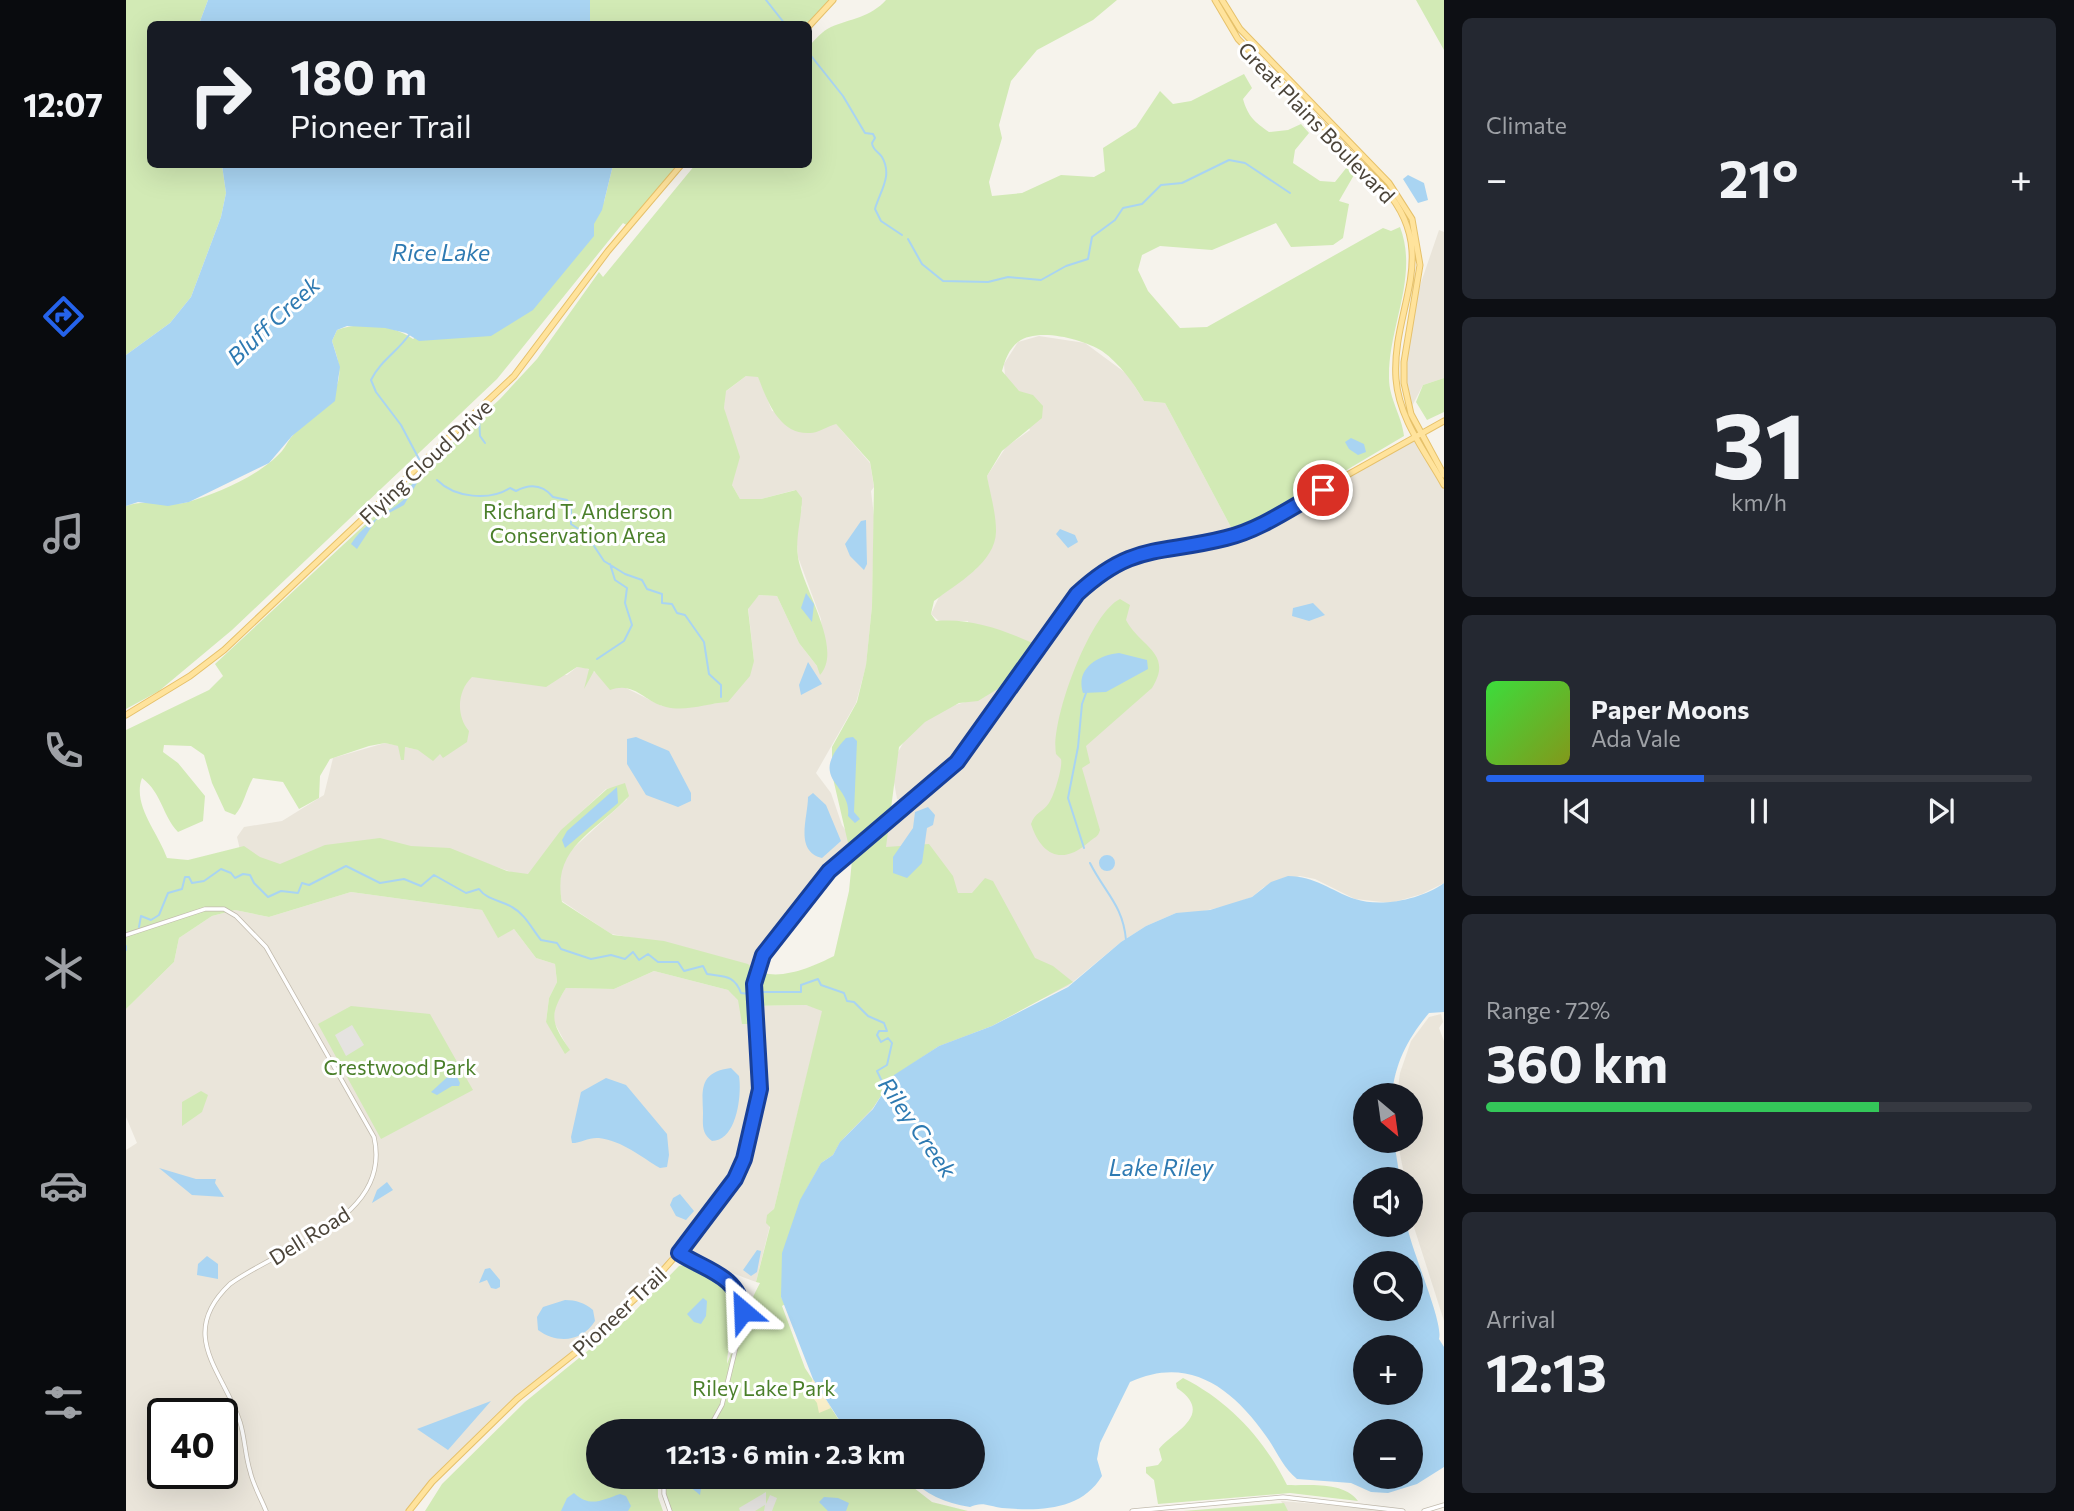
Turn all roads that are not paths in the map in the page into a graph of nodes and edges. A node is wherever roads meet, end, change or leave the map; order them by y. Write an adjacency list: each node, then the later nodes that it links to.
1 (833, 0): 4 (main road)
2 (1215, 0): 7 (main road, Great Plains Boulevard)
3 (1222, 0): 7 (main road, Great Plains Boulevard)
4 (812, 23)
5 (678, 168): 10 (main road, Flying Cloud Drive)
6 (1444, 421): 7 (main road, Pioneer Trail)
7 (1418, 436): 8 (main road, Great Plains Boulevard); 9 (main road, Great Plains Boulevard); 12 (main road, Pioneer Trail)
8 (1444, 475)
9 (1444, 485)
10 (126, 715)
11 (126, 935): 16 (street, Dell Road)
12 (679, 1253): 13 (street); 17 (main road, Pioneer Trail)
13 (714, 1419)
14 (664, 1489): 18 (street)
15 (1444, 1505): 21 (street)
16 (266, 1511)
17 (409, 1511)
18 (670, 1511)
19 (1132, 1511): 20 (street)
20 (1404, 1511)
21 (1424, 1511)

